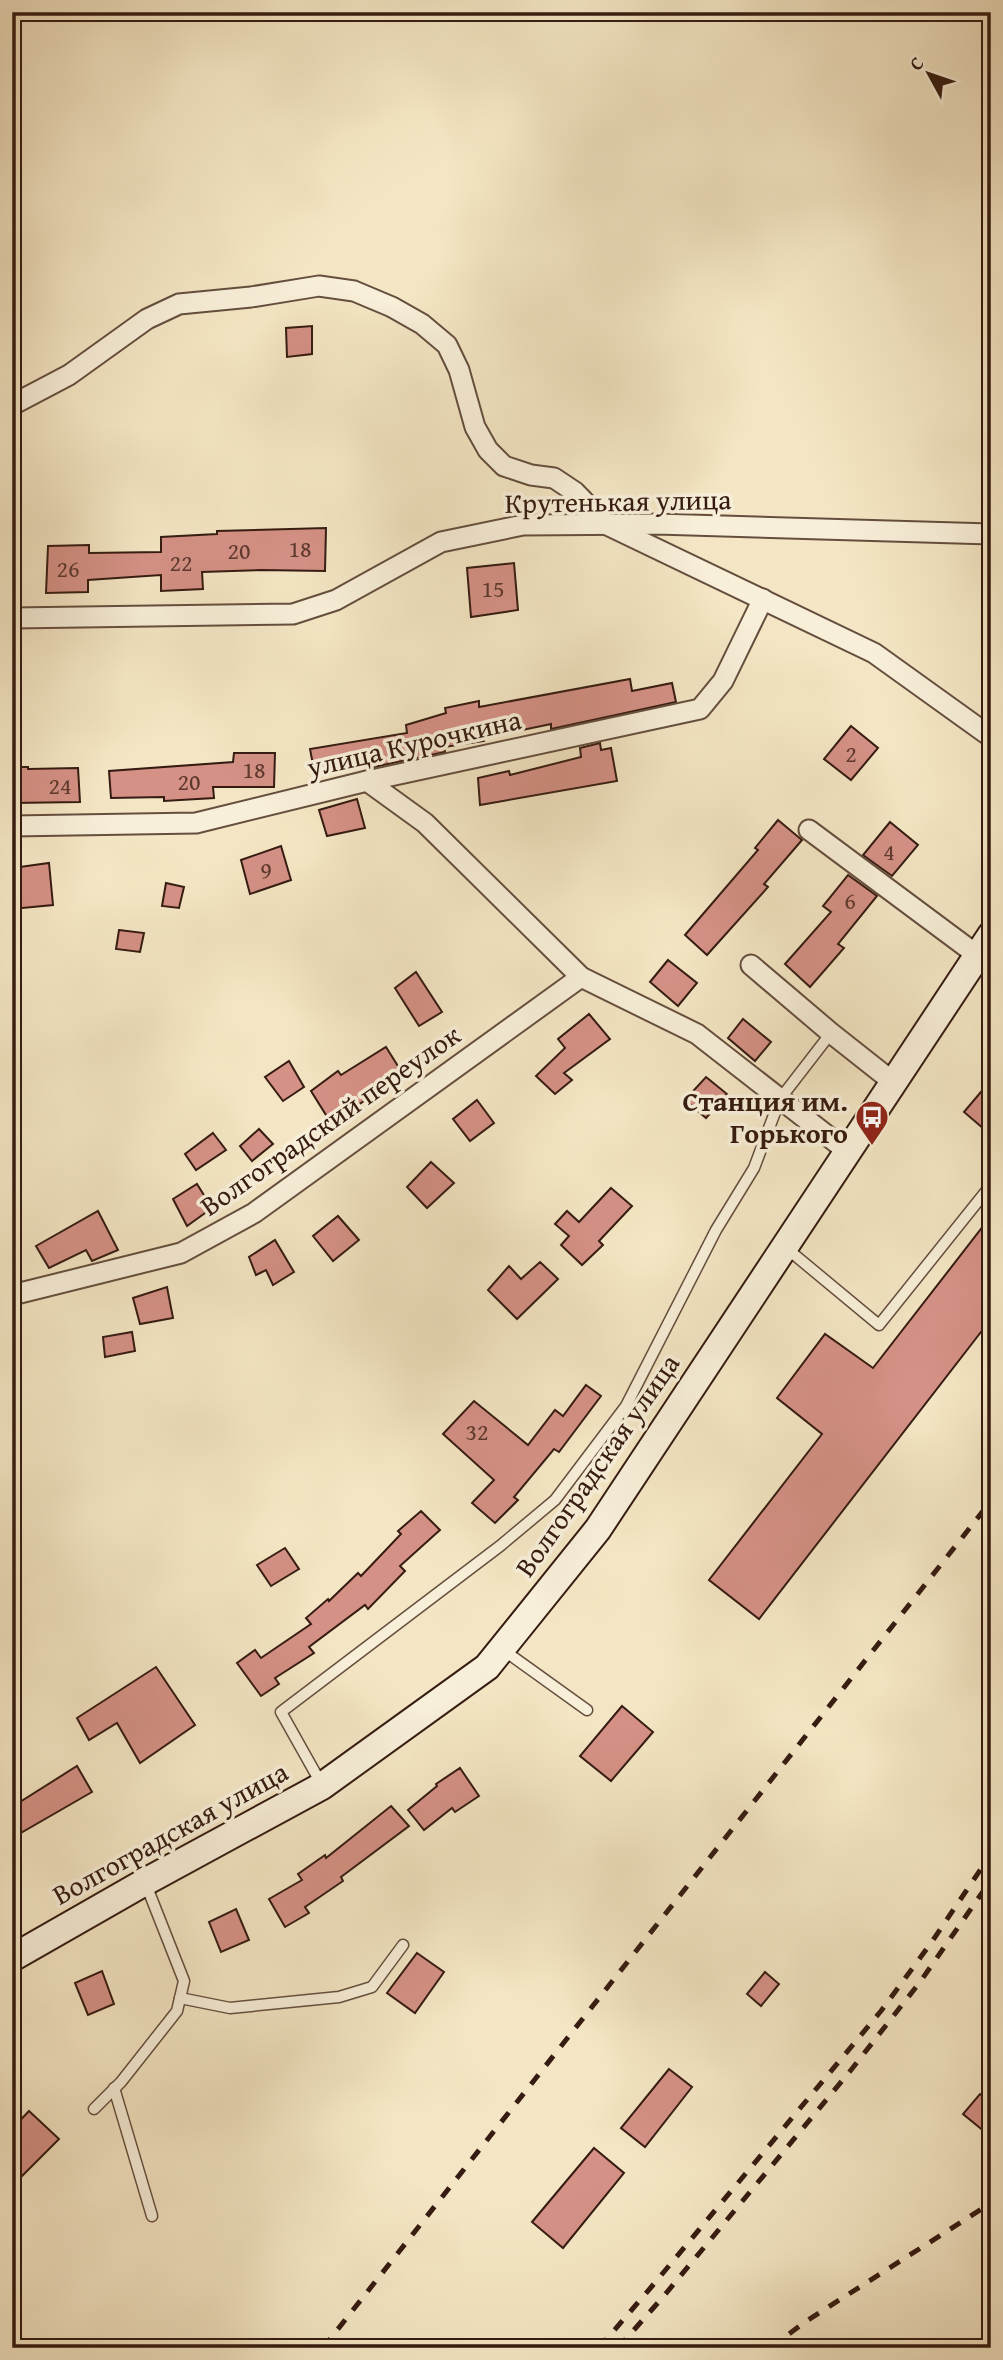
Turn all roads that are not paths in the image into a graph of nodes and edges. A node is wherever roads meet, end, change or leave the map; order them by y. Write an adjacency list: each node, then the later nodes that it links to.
1 (12, 405): 2 (street)
2 (607, 525): 3 (street, Крутенькая улица); 4 (street); 5 (street, Крутенькая улица)
3 (991, 534)
4 (763, 599): 6 (street); 7 (street, улица Курочкина)
5 (12, 618)
6 (991, 737)
7 (367, 780): 8 (street, улица Курочкина); 12 (street)
8 (12, 826)
9 (809, 830): 10 (street)
10 (984, 945): 14 (main road, Волгоградская улица)
11 (751, 965): 13 (street)
12 (581, 977): 15 (street); 19 (street, Волгоградский переулок)
13 (831, 1033): 14 (street); 15 (lane)
14 (893, 1082): 16 (main road, Волгоградская улица)
15 (780, 1099): 16 (street); 22 (lane)
16 (847, 1151): 18 (main road, Волгоградская улица)
17 (991, 1185): 18 (lane)
18 (785, 1246): 20 (main road, Волгоградская улица)
19 (12, 1295)
20 (502, 1649): 21 (lane); 22 (main road, Волгоградская улица)
21 (587, 1710)
22 (322, 1786): 23 (main road, Волгоградская улица)
23 (145, 1882): 25 (main road, Волгоградская улица); 26 (lane)
24 (403, 1945): 26 (lane)
25 (12, 1958)
26 (180, 1998): 27 (lane)
27 (114, 2088): 28 (lane); 29 (lane)
28 (94, 2109)
29 (152, 2216)

